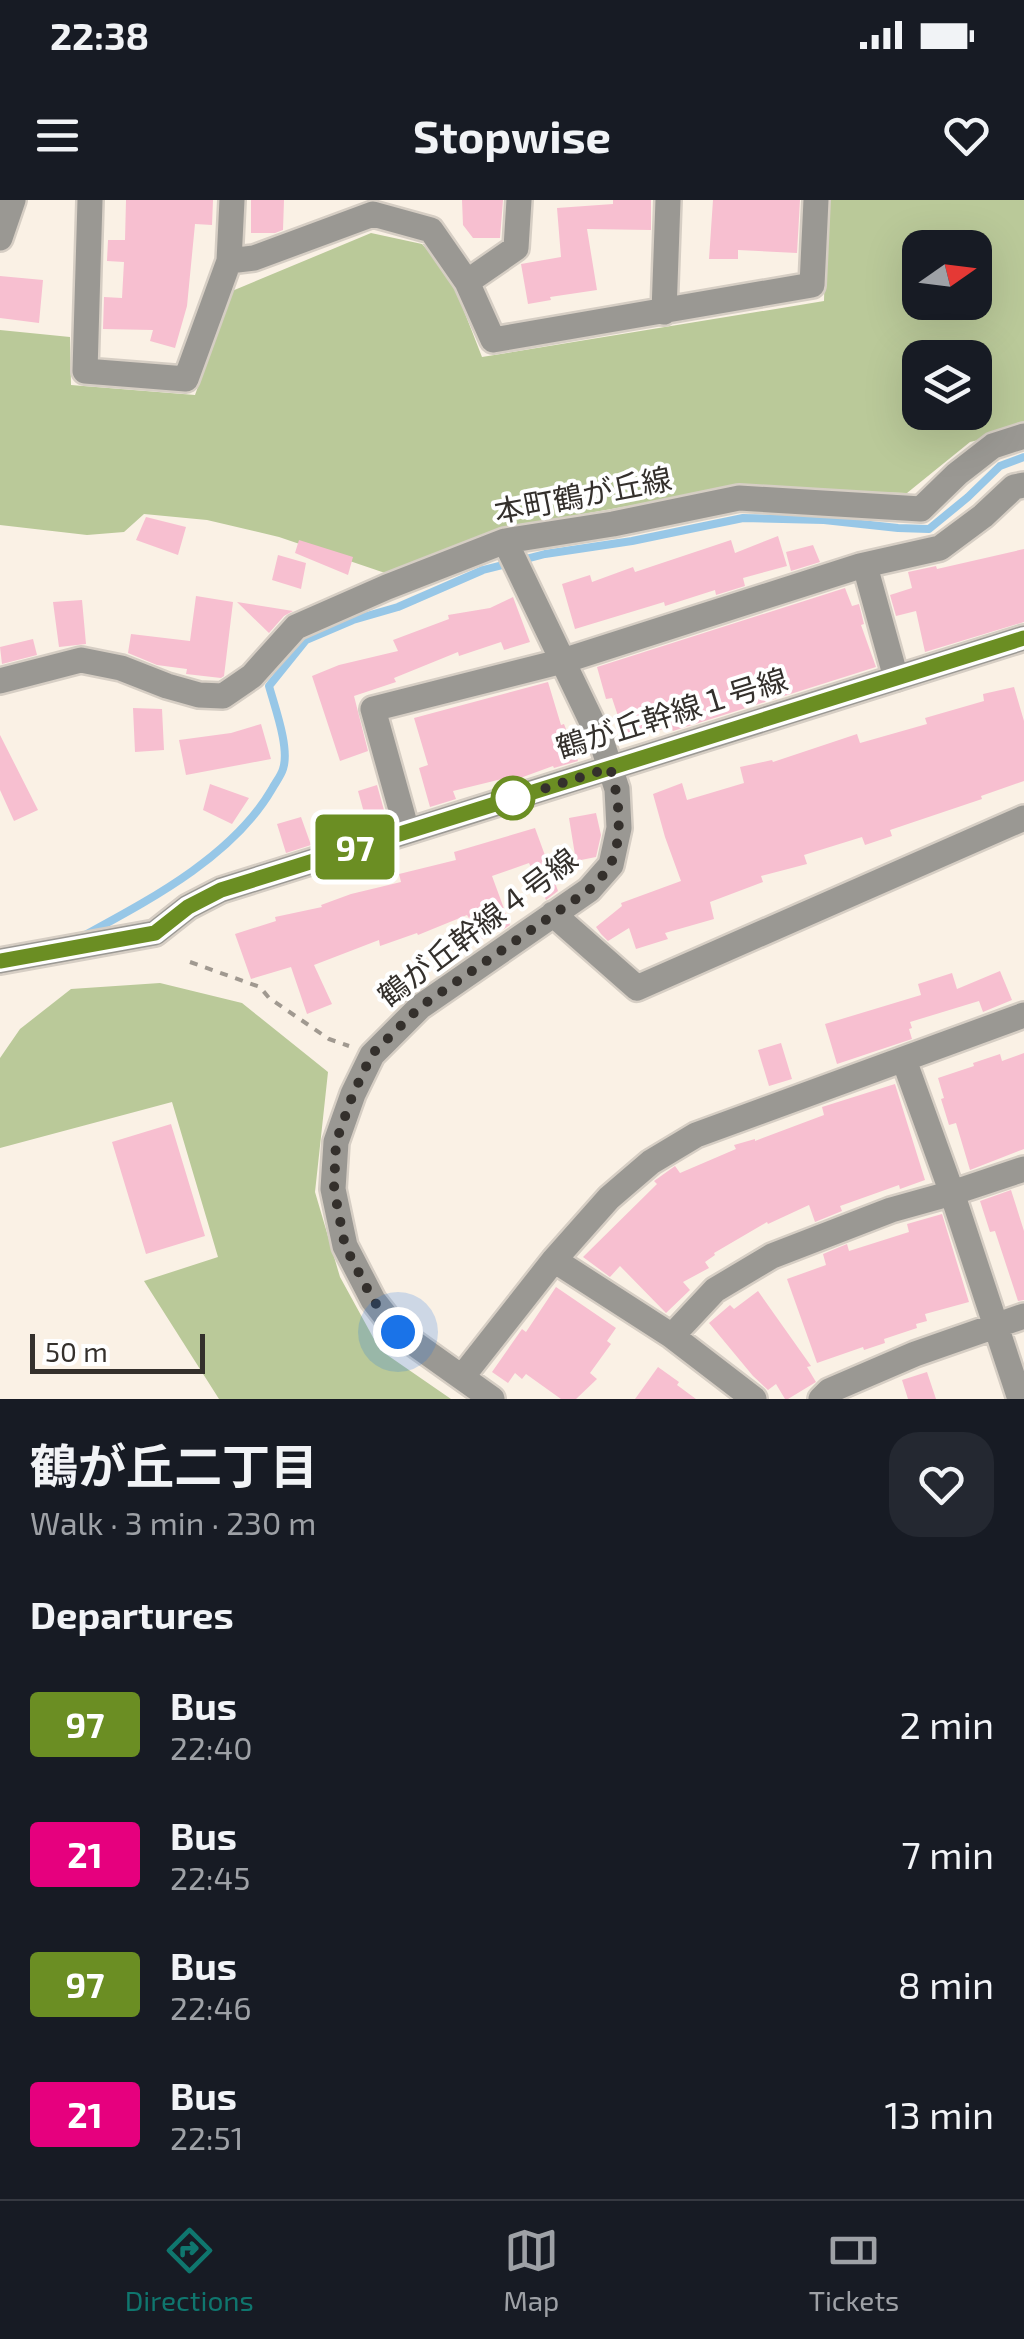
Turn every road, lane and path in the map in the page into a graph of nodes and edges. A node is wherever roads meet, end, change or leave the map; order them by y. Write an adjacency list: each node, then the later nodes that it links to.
1 (13, 200): 8 (street)
2 (90, 200): 9 (street)
3 (232, 200): 9 (street)
4 (519, 200): 10 (street)
5 (668, 200): 11 (street)
6 (816, 200): 11 (street)
7 (374, 207): 9 (street); 10 (street)
8 (0, 238)
9 (229, 261)
10 (467, 282): 11 (street)
11 (664, 312)
12 (1024, 436): 14 (street, 本町鶴が丘線)
13 (1024, 485): 15 (street)
14 (511, 556): 17 (street, 鶴が丘幹線４号線); 19 (street, 本町鶴が丘線)
15 (865, 566): 17 (street); 18 (street)
16 (1024, 638): 18 (street, 鶴が丘幹線１号線)
17 (563, 661): 20 (street, 鶴が丘幹線４号線); 22 (street)
18 (896, 678): 20 (street, 鶴が丘幹線１号線)
19 (0, 680)
20 (610, 768): 22 (street, 鶴が丘幹線１号線); 23 (street, 鶴が丘幹線４号線)
21 (1024, 818): 23 (street)
22 (407, 831): 24 (street, 鶴が丘幹線１号線)
23 (554, 914): 27 (street, 鶴が丘幹線４号線)
24 (0, 961)
25 (190, 962): 27 (path)
26 (1024, 1015): 28 (street)
27 (372, 1054): 35 (street, 鶴が丘幹線４号線)
28 (904, 1060): 30 (street); 31 (street)
29 (1024, 1169): 30 (street)
30 (952, 1193): 33 (street); 34 (street)
31 (554, 1260): 34 (street); 35 (street)
32 (1024, 1316): 33 (street)
33 (996, 1326): 38 (street); 39 (street)
34 (672, 1336): 37 (street)
35 (462, 1377): 36 (street, 鶴が丘幹線４号線)
36 (492, 1399)
37 (754, 1399)
38 (821, 1399)
39 (1020, 1399)

